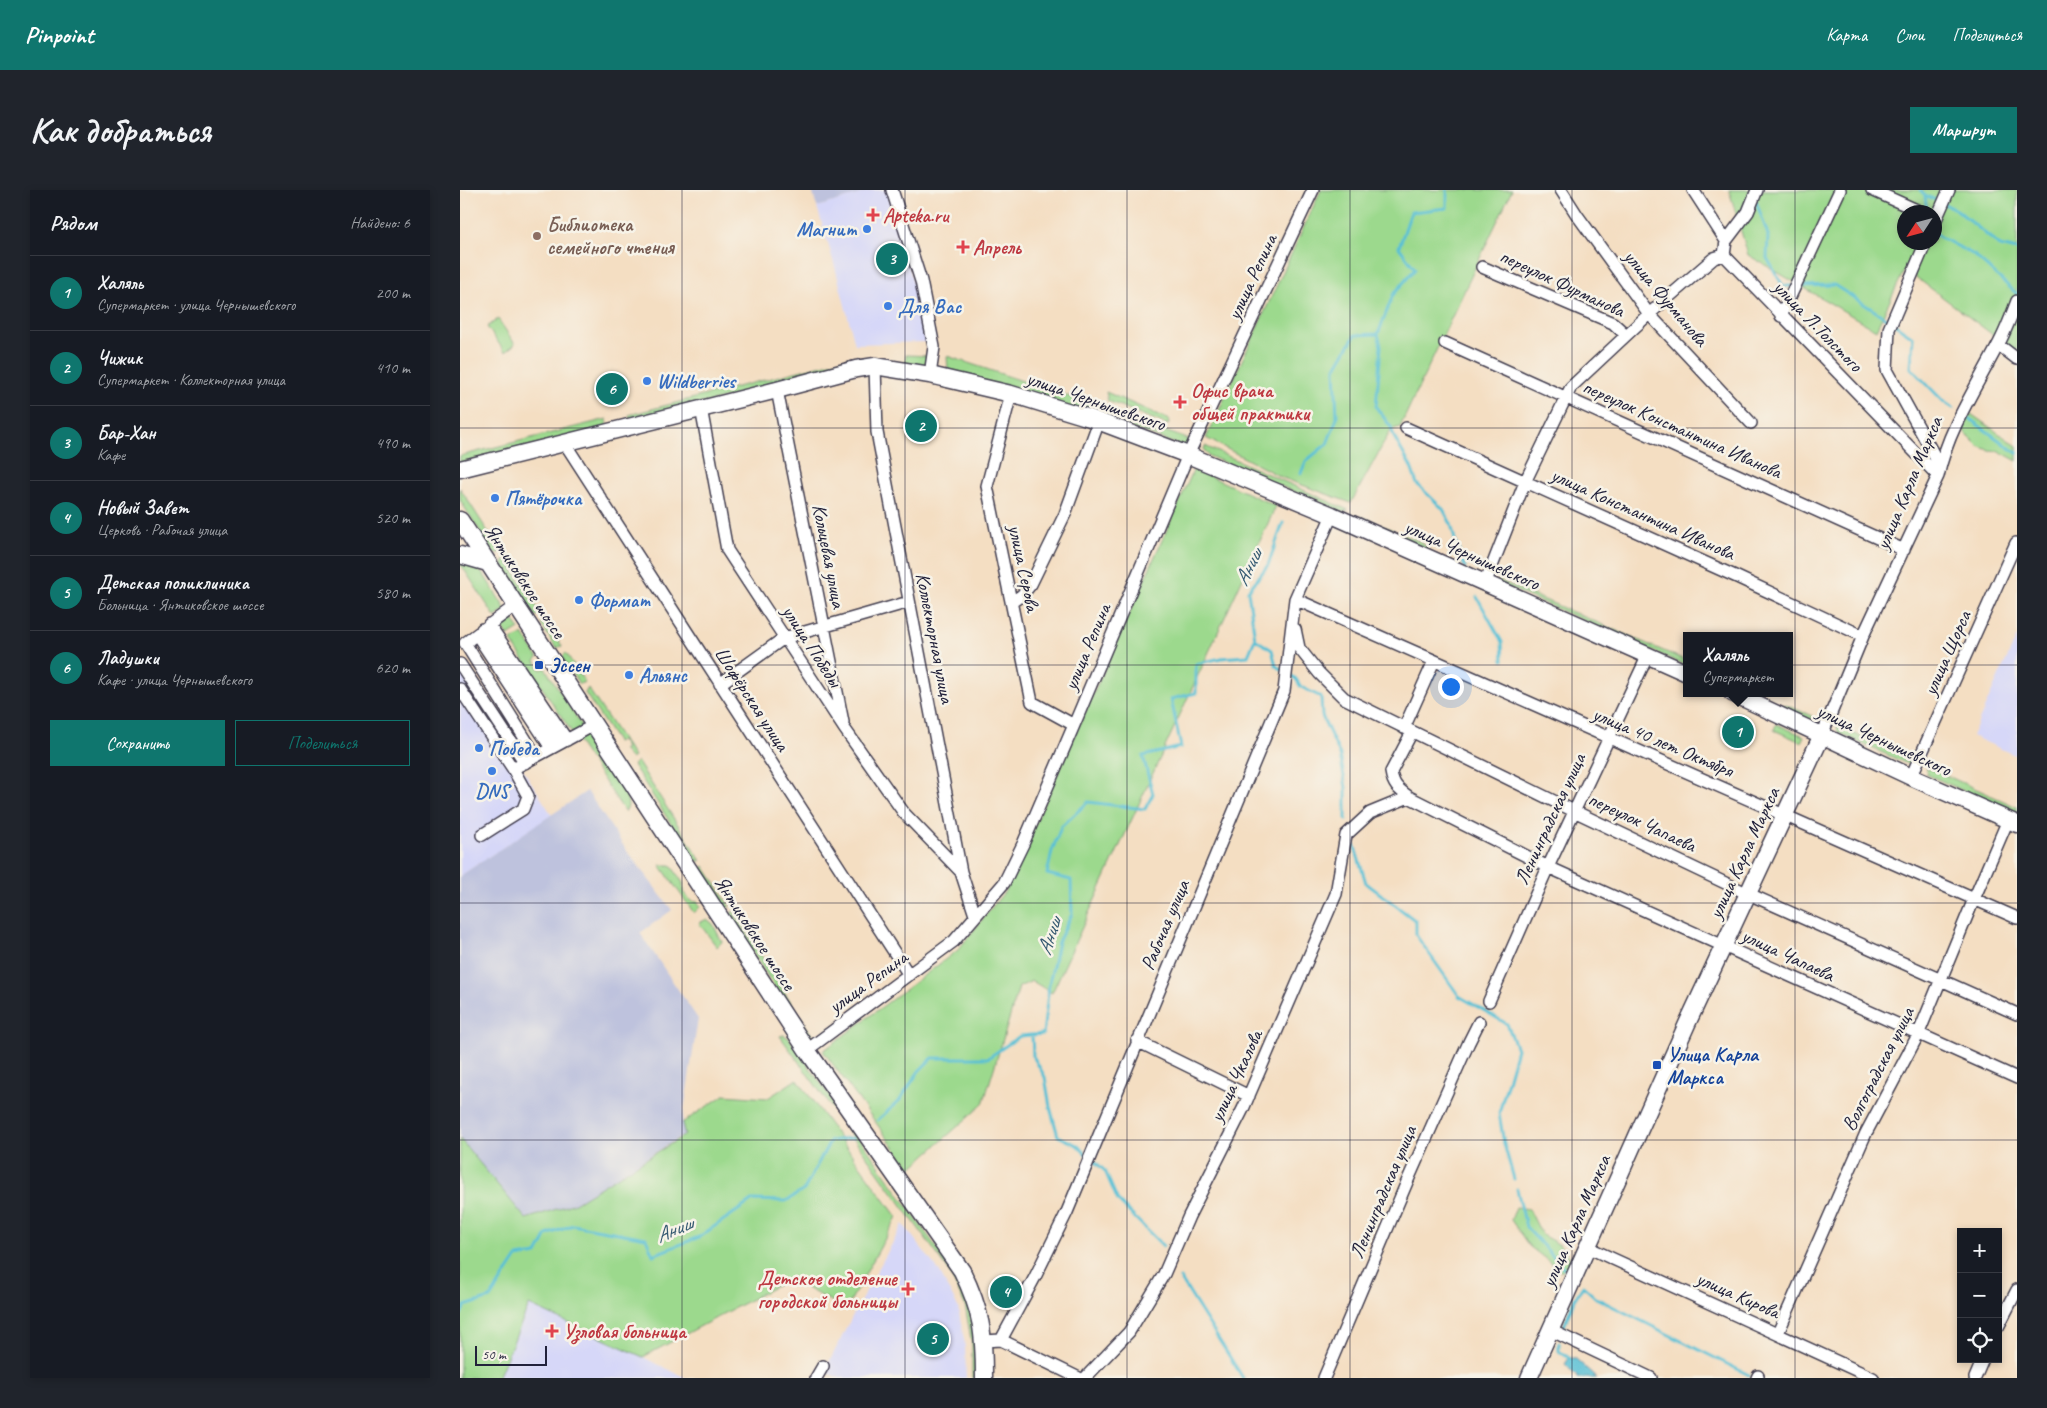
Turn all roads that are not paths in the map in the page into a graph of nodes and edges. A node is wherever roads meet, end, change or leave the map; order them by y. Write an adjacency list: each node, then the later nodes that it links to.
1 (892, 190): 23 (street)
2 (1313, 190): 32 (street, улица Репина)
3 (1561, 190): 16 (street, улица Фурманова)
4 (1693, 190): 11 (street)
5 (1757, 190): 11 (street)
6 (1840, 190): 17 (street)
7 (1872, 190): 9 (street)
8 (1949, 190): 10 (street)
9 (1905, 205)
10 (1942, 205)
11 (1726, 241): 13 (street)
12 (1923, 250): 34 (street)
13 (1724, 255): 16 (street); 17 (street, улица Л.Толстого)
14 (1482, 266): 18 (street, переулок Фурманова)
15 (2017, 301): 20 (street, улица Карла Маркса)
16 (1649, 314): 18 (street); 29 (street, улица Фурманова)
17 (1781, 316): 34 (street, улица Л.Толстого)
18 (1626, 335): 26 (street)
19 (1445, 343): 26 (street, переулок Константина Иванова)
20 (1998, 345): 21 (street); 34 (street, улица Карла Маркса)
21 (2017, 359)
22 (875, 366): 23 (street, улица Чернышевского); 24 (street, улица Чернышевского); 45 (street, Коллекторная улица)
23 (930, 375): 25 (street, улица Чернышевского)
24 (777, 390): 27 (street, улица Чернышевского); 49 (street, Кольцевая улица)
25 (1011, 394): 28 (street, улица Чернышевского); 46 (street, улица Серова)
26 (1566, 397): 35 (street); 40 (street, переулок Константина Иванова)
27 (701, 408): 31 (street, улица Чернышевского); 51 (street, улица Победы)
28 (1099, 421): 32 (street, улица Чернышевского); 46 (street)
29 (1750, 423)
30 (1406, 428): 35 (street, улица Константина Иванова)
31 (564, 442): 33 (street, улица Чернышевского); 59 (street, Шофёрская улица)
32 (1188, 455): 36 (street, улица Чернышевского); 65 (street, улица Репина)
33 (460, 468)
34 (1939, 471): 40 (street, улица Карла Маркса)
35 (1525, 482): 43 (street); 50 (street, улица Константина Иванова)
36 (1332, 515): 43 (street, улица Чернышевского); 44 (street, Рабочая улица)
37 (464, 527): 39 (street); 42 (street, Янтиковское шоссе)
38 (2016, 543): 71 (street, улица Щорса)
39 (460, 548)
40 (1904, 550): 50 (street, улица Карла Маркса)
41 (460, 556): 42 (street)
42 (488, 563): 47 (street, Янтиковское шоссе)
43 (1485, 584): 52 (street, улица Чернышевского)
44 (1295, 599): 48 (street, Рабочая улица); 54 (street, улица 40 лет Октября)
45 (909, 602): 49 (street); 78 (street, Коллекторная улица)
46 (1012, 602): 65 (street, улица Серова)
47 (516, 605): 60 (street); 64 (street, Янтиковское шоссе)
48 (1292, 618): 67 (street, переулок Чапаева); 90 (street, Рабочая улица)
49 (823, 626): 51 (street); 66 (street, Кольцевая улица)
50 (1863, 636): 68 (street, улица Карла Маркса)
51 (784, 638): 59 (street); 66 (street, улица Победы)
52 (1648, 655): 56 (street, улица Чернышевского); 69 (street, Ленинградская улица)
53 (460, 658): 60 (street)
54 (1434, 661): 67 (street, улица Чапаева); 69 (street, улица 40 лет Октября)
55 (460, 665): 60 (street); 70 (street)
56 (1683, 670)
57 (460, 674): 60 (street)
58 (460, 679): 60 (street)
59 (720, 684): 84 (street, Шофёрская улица)
60 (517, 687): 61 (street); 61 (street); 61 (street); 61 (street); 61 (street); 63 (street); 63 (street); 63 (street); 63 (street); 63 (street); 63 (street); 63 (street); 63 (street); 63 (street); 64 (street); 70 (street)
61 (499, 690): 63 (street)
62 (1741, 697): 68 (street, улица Чернышевского)
63 (484, 725): 70 (street); 76 (street)
64 (594, 725): 91 (street, Янтиковское шоссе)
65 (1074, 725): 81 (street, улица Репина)
66 (844, 728): 78 (street, улица Победы)
67 (1408, 730): 72 (street, улица Чапаева); 73 (street, переулок Чапаева)
68 (1822, 735): 71 (street, улица Чернышевского); 74 (street, улица Карла Маркса)
69 (1608, 739): 73 (street, Ленинградская улица); 74 (street, улица 40 лет Октября)
70 (526, 763)
71 (1912, 777): 75 (street, улица Чернышевского)
72 (1409, 796): 77 (street, улица Чапаева); 93 (street, улица Чкалова)
73 (1574, 811): 77 (street, Ленинградская улица); 79 (street, переулок Чапаева)
74 (1785, 815): 79 (street, улица Карла Маркса); 80 (street, улица 40 лет Октября)
75 (2013, 822): 80 (street, Волгоградская улица)
76 (482, 835)
77 (1548, 867): 83 (street, улица Чапаева); 86 (street, Ленинградская улица)
78 (961, 872): 81 (street, Коллекторная улица)
79 (1748, 894): 83 (street, улица Карла Маркса); 85 (street, переулок Чапаева)
80 (1974, 899): 82 (street, улица 40 лет Октября); 85 (street, Волгоградская улица)
81 (975, 915): 84 (street, улица Репина)
82 (2017, 918)
83 (1725, 946): 89 (street, улица Чапаева); 94 (street, улица Карла Маркса)
84 (909, 975): 91 (street, улица Репина)
85 (1941, 980): 87 (street, переулок Чапаева); 89 (street, Волгоградская улица)
86 (1489, 1001)
87 (2017, 1014)
88 (1479, 1022): 107 (street, Ленинградская улица)
89 (1918, 1035): 92 (street, улица Чапаева); 98 (street, Волгоградская улица)
90 (1136, 1041): 93 (street); 99 (street, Рабочая улица)
91 (807, 1050): 100 (street, Янтиковское шоссе)
92 (2017, 1078)
93 (1249, 1096): 106 (street, улица Чкалова)
94 (1588, 1247): 97 (street, улица Карла Маркса); 98 (street, улица Кирова)
95 (2017, 1290): 96 (street)
96 (2002, 1319)
97 (1550, 1330): 108 (street, улица Карла Маркса); 109 (street)
98 (1778, 1333): 110 (street, улица Кирова)
99 (1001, 1340): 100 (street); 105 (street)
100 (984, 1341): 104 (street, Янтиковское шоссе)
101 (1981, 1363): 111 (street)
102 (823, 1366): 103 (street)
103 (816, 1378)
104 (984, 1378)
105 (1078, 1378)
106 (1085, 1378)
107 (1324, 1378)
108 (1529, 1378)
109 (1651, 1378)
110 (1873, 1378)
111 (1975, 1378)

